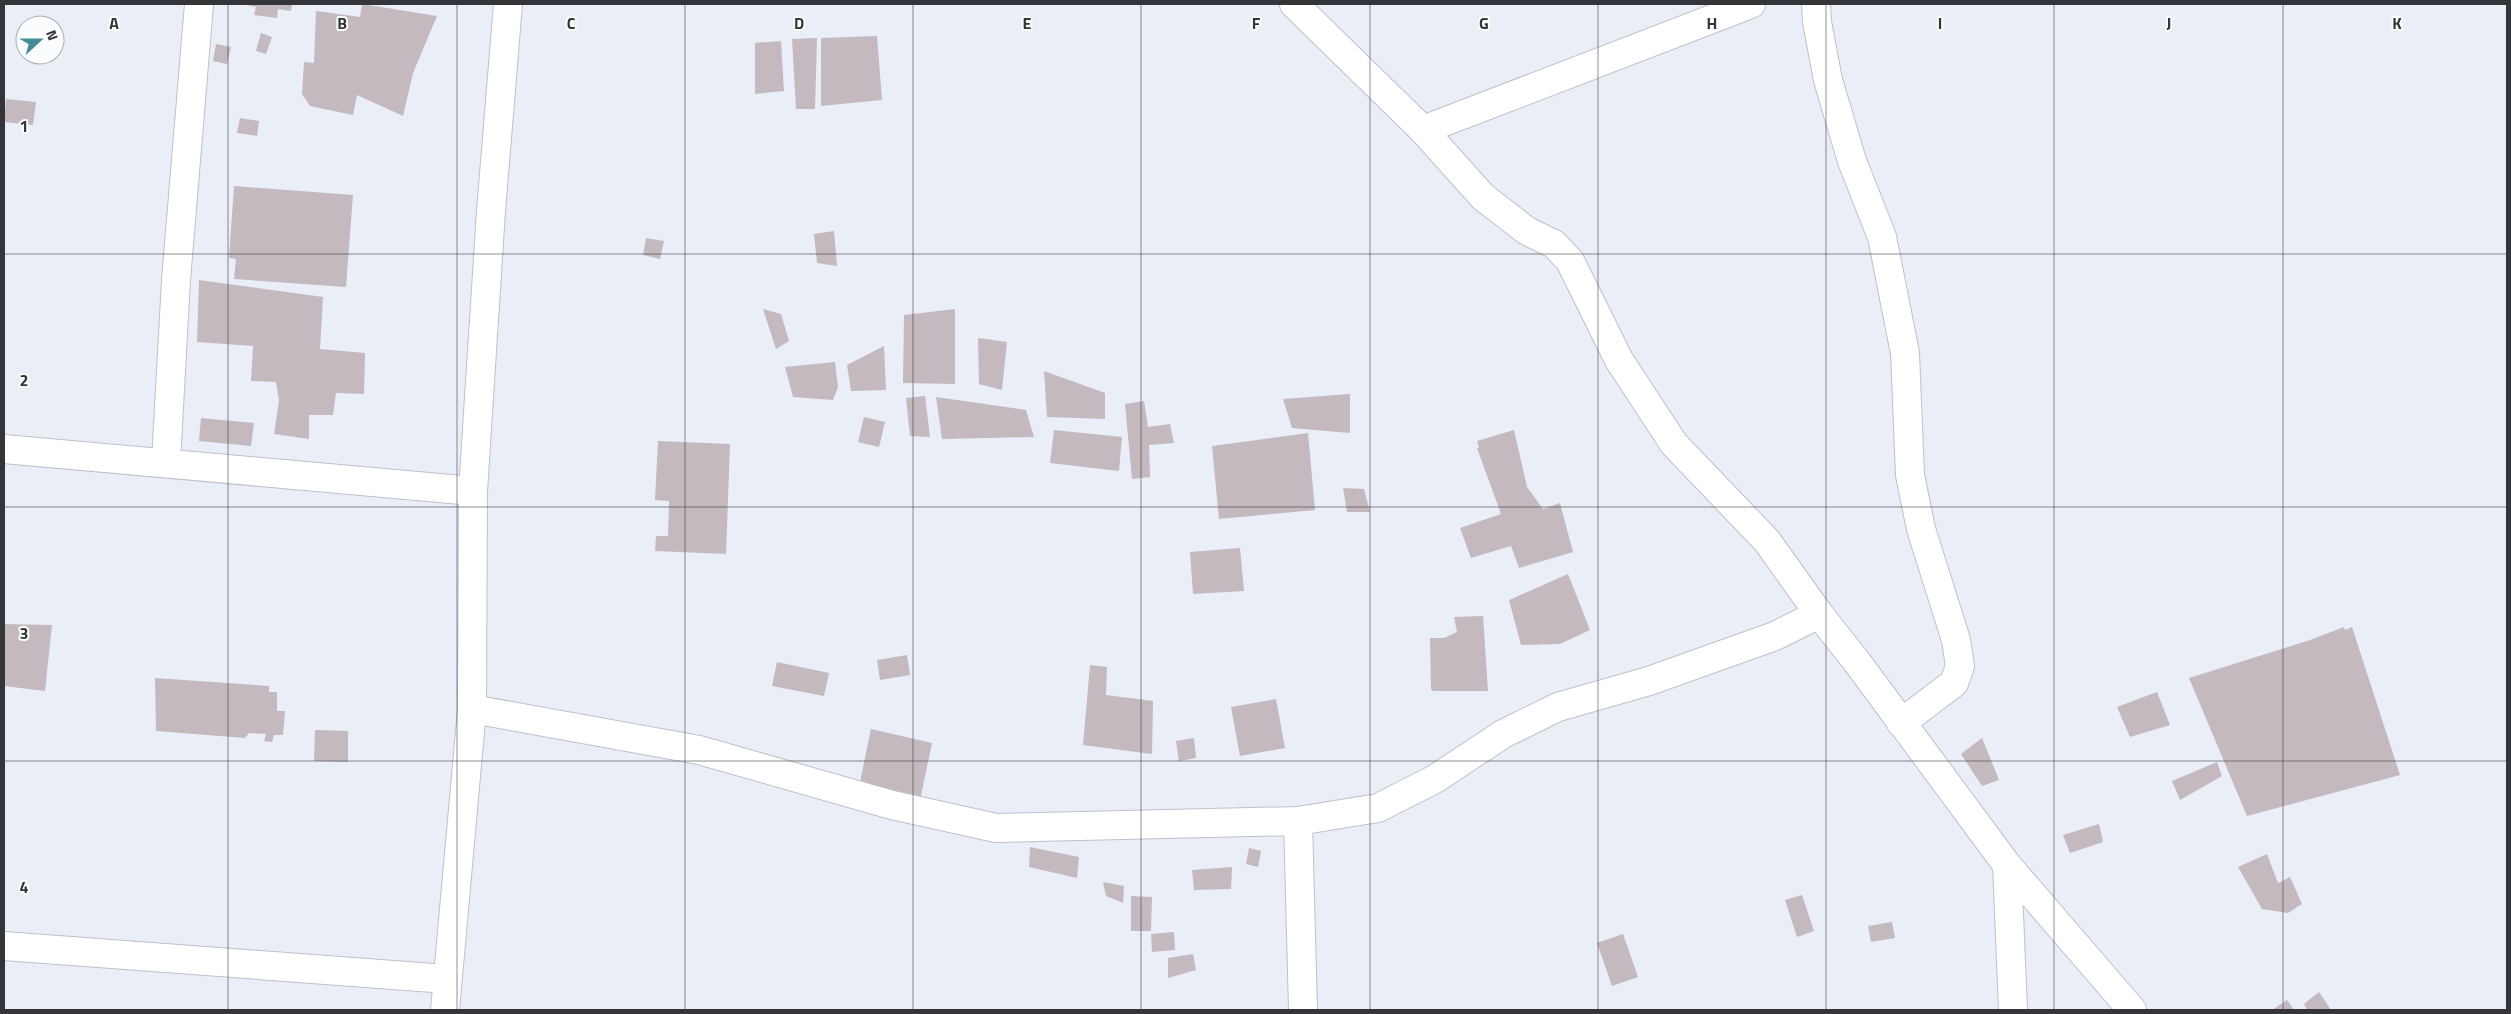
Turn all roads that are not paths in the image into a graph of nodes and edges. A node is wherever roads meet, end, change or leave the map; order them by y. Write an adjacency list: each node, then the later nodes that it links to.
1 (199, 4): 8 (street)
2 (508, 4): 9 (street)
3 (1294, 4): 6 (street)
4 (1751, 4): 6 (street)
5 (1816, 4): 12 (street)
6 (1423, 130): 10 (street)
7 (4, 449): 8 (street)
8 (166, 462): 9 (street)
9 (473, 490): 11 (street)
10 (1819, 614): 12 (street); 13 (street)
11 (472, 710): 13 (street); 16 (street)
12 (1901, 724): 14 (street)
13 (1298, 820): 18 (street)
14 (2007, 865): 19 (street); 20 (street)
15 (4, 946): 16 (street)
16 (447, 979): 17 (street)
17 (445, 1010)
18 (1303, 1010)
19 (2013, 1010)
20 (2132, 1010)

